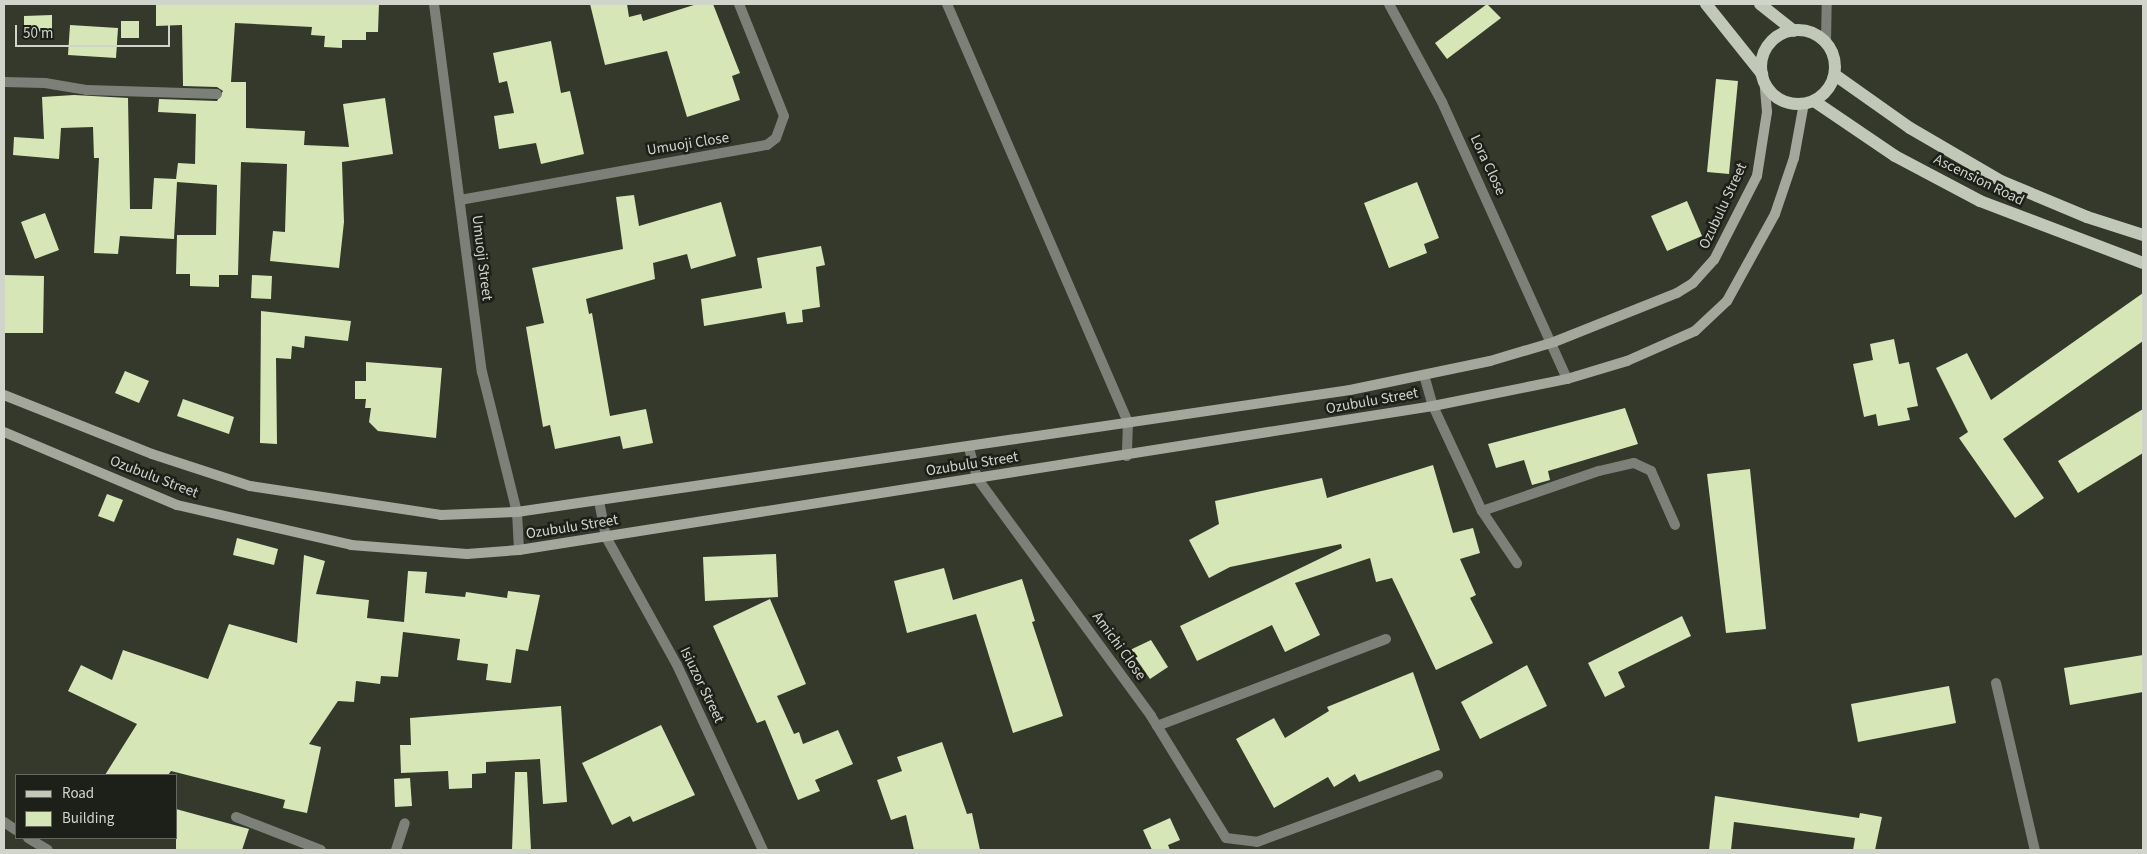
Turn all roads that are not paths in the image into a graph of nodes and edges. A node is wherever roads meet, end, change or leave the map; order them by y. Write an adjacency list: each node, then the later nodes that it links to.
1 (434, 4): 15 (street, Umuoji Street)
2 (739, 4): 15 (street, Umuoji Close)
3 (947, 4): 23 (street)
4 (1389, 4): 18 (street, Lora Close)
5 (1706, 4): 11 (main road)
6 (1760, 4): 8 (main road)
7 (1827, 4): 9 (street)
8 (1794, 30): 9 (main road); 11 (main road)
9 (1826, 43): 10 (main road)
10 (1835, 75): 14 (main road); 16 (main road, Ascension Road)
11 (1763, 77): 14 (main road); 18 (main road, Ozubulu Street)
12 (4, 82): 13 (street)
13 (217, 94)
14 (1809, 102): 17 (main road, Ascension Road); 20 (main road, Ozubulu Street)
15 (460, 200): 30 (street, Umuoji Street)
16 (2143, 235)
17 (2143, 263)
18 (1554, 342): 19 (main road, Ozubulu Street); 20 (street, Lora Close)
19 (1424, 375): 22 (street); 23 (main road, Ozubulu Street)
20 (1567, 379): 22 (main road, Ozubulu Street)
21 (4, 395): 30 (main road, Ozubulu Street)
22 (1433, 406): 26 (main road, Ozubulu Street); 29 (street)
23 (1128, 422): 25 (main road, Ozubulu Street); 26 (street)
24 (4, 432): 33 (main road, Ozubulu Street)
25 (969, 448): 27 (street); 28 (main road, Ozubulu Street)
26 (1127, 456): 27 (main road, Ozubulu Street)
27 (977, 478): 32 (main road, Ozubulu Street); 37 (street, Amichi Close)
28 (599, 500): 30 (main road, Ozubulu Street); 32 (street, Isiuzor Street)
29 (1482, 511): 31 (street); 34 (street)
30 (517, 512): 33 (street, Umuoji Street)
31 (1675, 525)
32 (606, 536): 33 (main road, Ozubulu Street); 47 (street, Isiuzor Street)
33 (519, 550)
34 (1517, 563)
35 (1386, 639): 37 (street)
36 (1996, 682): 48 (street)
37 (1157, 726): 38 (street, Amichi Close)
38 (1438, 775)
39 (236, 817): 45 (street)
40 (4, 822): 42 (street)
41 (404, 823): 46 (street)
42 (15, 829)
43 (30, 839): 44 (street)
44 (48, 850)
45 (321, 850)
46 (396, 850)
47 (763, 850)
48 (2035, 850)

